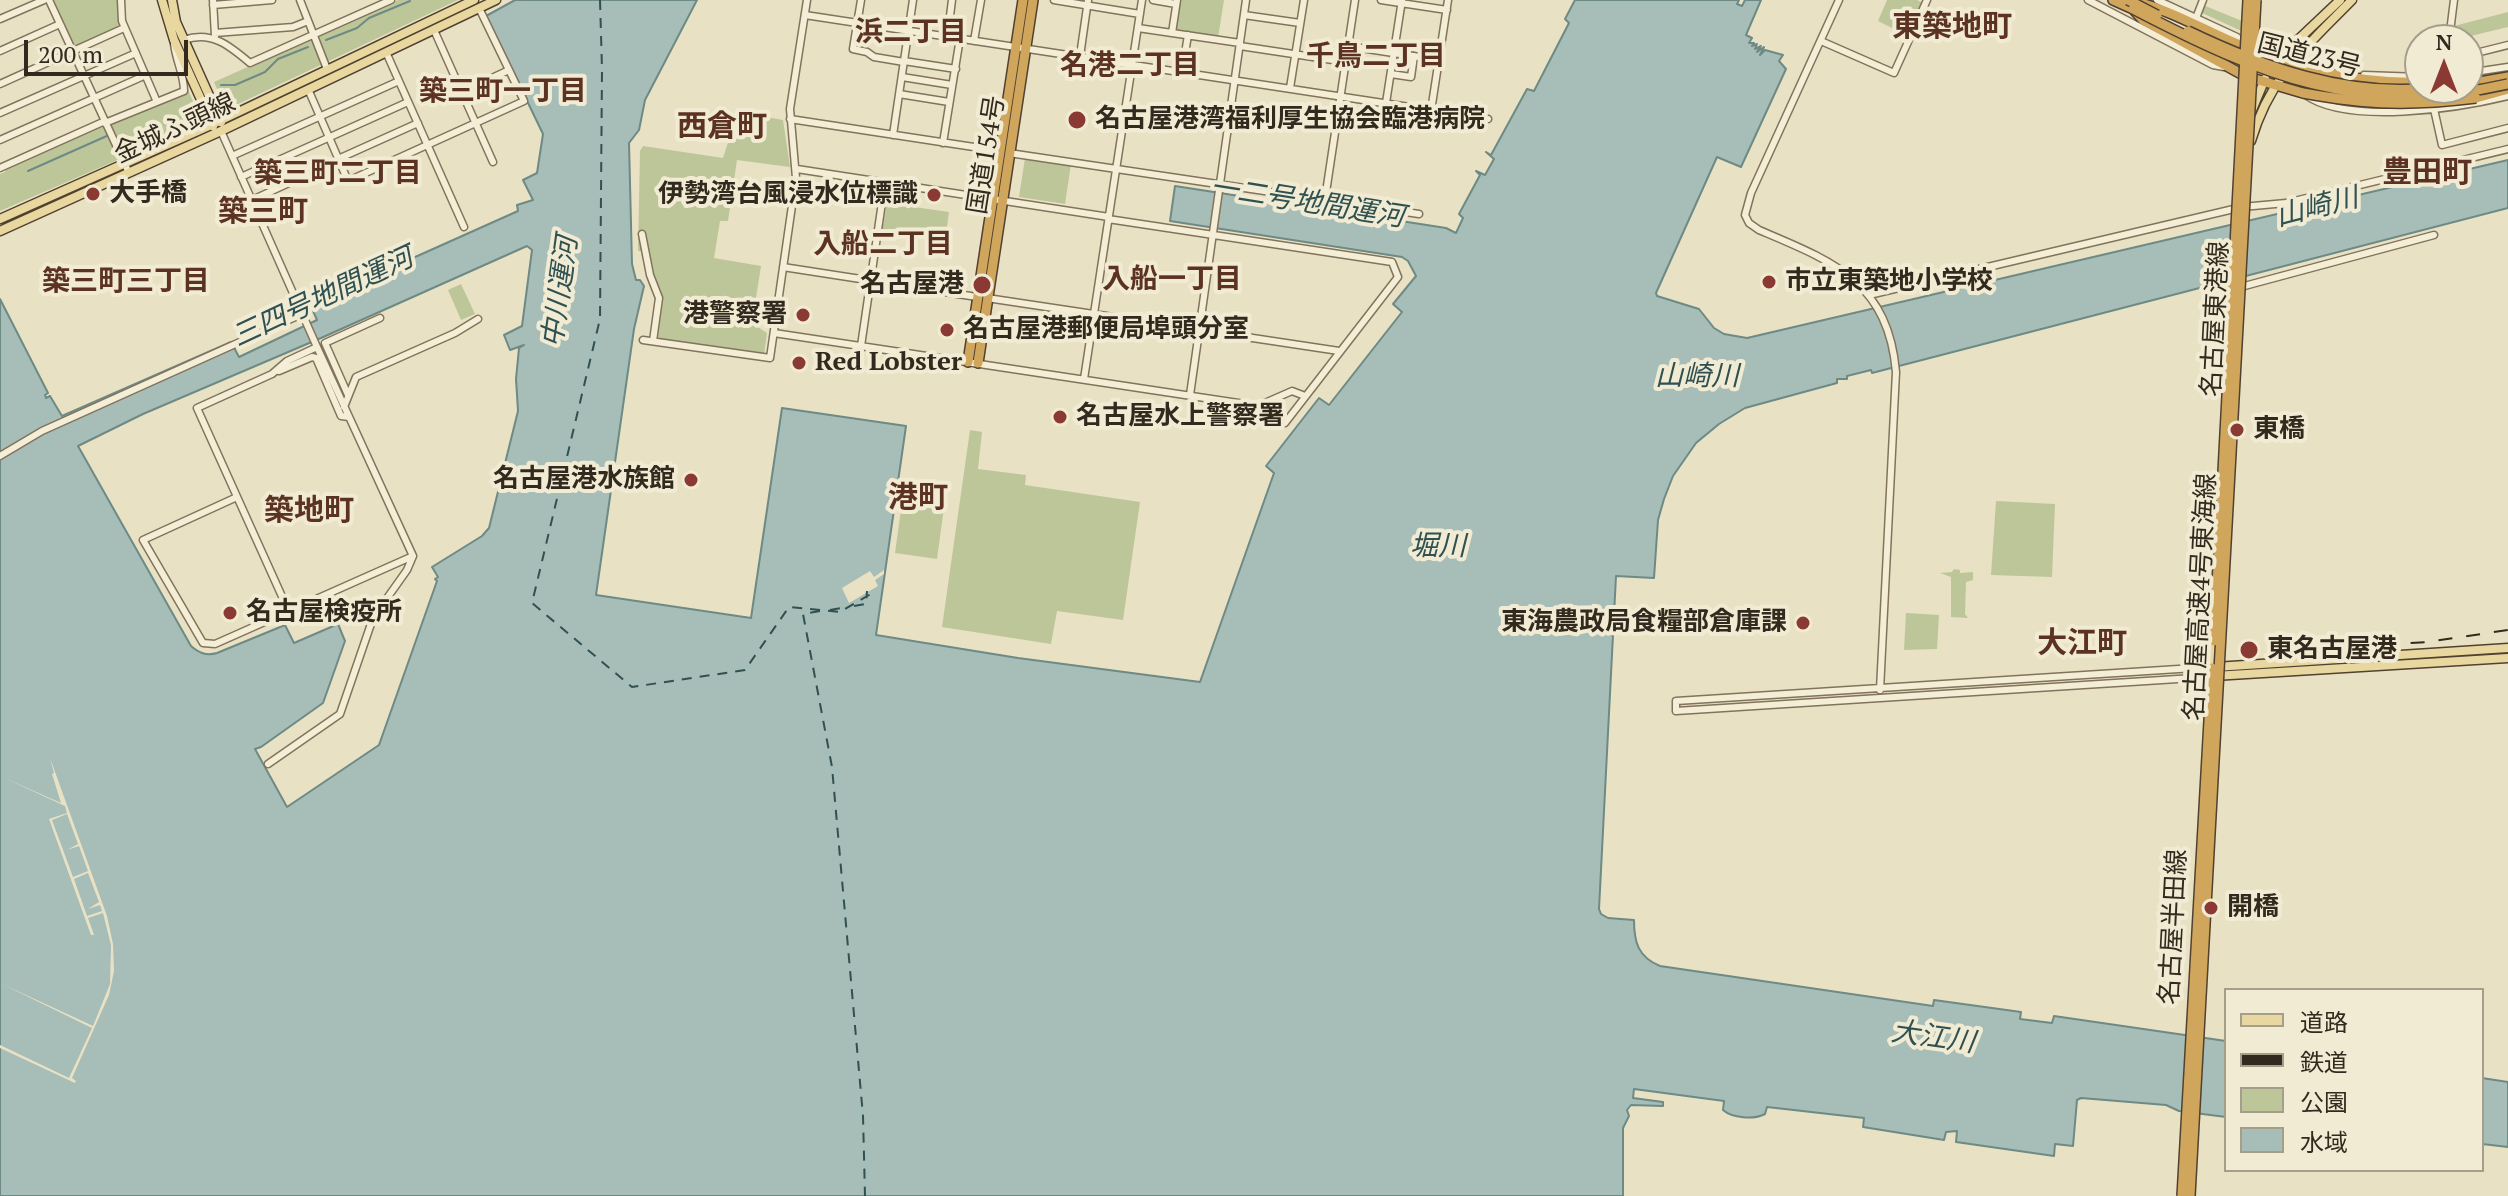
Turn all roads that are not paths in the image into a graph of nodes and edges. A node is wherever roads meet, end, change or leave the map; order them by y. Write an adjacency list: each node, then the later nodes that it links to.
1 (47, 0): 48 (street); 52 (street)
2 (121, 0): 54 (street)
3 (162, 0): 63 (main road)
4 (172, 0): 64 (main road)
5 (272, 0): 35 (street)
6 (300, 0): 49 (street)
7 (391, 0): 36 (street)
8 (496, 0): 41 (main road, 金城ふ頭線)
9 (807, 0): 44 (street)
10 (861, 0): 50 (street)
11 (913, 0): 57 (street)
12 (952, 0): 46 (street)
13 (981, 0): 65 (street)
14 (1023, 0): 70 (highway, 国道154号)
15 (1033, 0): 70 (highway, 国道154号)
16 (1054, 0): 39 (street)
17 (1142, 0): 43 (street)
18 (1153, 0): 37 (street)
19 (1246, 0): 45 (street)
20 (1304, 0): 51 (street)
21 (1355, 0): 69 (street)
22 (1381, 0): 38 (street)
23 (1448, 0): 42 (street)
24 (1839, 0): 66 (street)
25 (2088, 0): 87 (street)
26 (2113, 0): 40 (highway, 国道23号)
27 (2157, 0): 47 (street)
28 (2203, 0): 47 (street)
29 (2248, 0): 199 (highway, 名古屋高速4号東海線, bridge)
30 (2256, 0): 200 (highway, 名古屋高速4号東海線, bridge)
31 (2340, 0): 84 (main road, 名古屋東港線)
32 (2352, 0): 84 (main road, 名古屋東港線)
33 (2454, 0): 53 (street)
34 (1925, 1): 66 (street)
35 (213, 2): 61 (street)
36 (382, 2): 59 (street)
37 (1177, 2): 58 (street)
38 (1402, 2): 42 (street); 77 (street)
39 (1087, 3): 43 (street); 79 (street)
40 (2130, 3): 71 (highway); 87 (highway); 107 (highway, 国道23号, bridge); 109 (highway, 国道23号, bridge)
41 (476, 4): 56 (main road, 金城ふ頭線); 88 (main road, 金城ふ頭線); 90 (street)
42 (1447, 10): 81 (street)
43 (1140, 14): 55 (street)
44 (805, 15): 50 (street); 126 (street)
45 (1244, 15): 51 (street); 67 (street)
46 (950, 16)
47 (2196, 18): 71 (street)
48 (0, 19)
49 (308, 21): 59 (street); 61 (street)
50 (857, 23): 57 (street); 82 (street)
51 (1300, 23): 78 (street)
52 (60, 24): 72 (street); 74 (street)
53 (2451, 24)
54 (124, 28): 74 (street); 76 (street)
55 (1138, 28): 58 (street); 85 (street)
56 (434, 30): 75 (main road, 金城ふ頭線); 111 (street)
57 (909, 31): 62 (street); 82 (street)
58 (1172, 33): 60 (street)
59 (313, 35): 61 (street); 88 (street)
60 (1188, 35): 67 (street); 92 (street)
61 (215, 36): 64 (street)
62 (960, 38): 65 (street); 89 (street)
63 (174, 40): 117 (street); 132 (main road)
64 (184, 40): 128 (main road)
65 (974, 41): 70 (street)
66 (1821, 41): 167 (street)
67 (1240, 45): 78 (street); 101 (street)
68 (2508, 45): 73 (street)
69 (1348, 46): 77 (street); 83 (street)
70 (1020, 47): 79 (street); 141 (highway, 国道154号)
71 (2248, 48): 84 (highway)
72 (0, 51)
73 (2484, 51)
74 (73, 52): 97 (street); 104 (street)
75 (386, 52): 103 (street); 110 (main road, 金城ふ頭線)
76 (136, 53): 95 (street); 97 (street)
77 (1394, 53): 80 (street); 93 (street)
78 (1295, 54): 83 (street); 108 (street)
79 (1080, 56): 85 (street)
80 (1414, 56): 81 (street); 93 (street)
81 (1439, 60): 122 (street)
82 (904, 61): 89 (street); 98 (street)
83 (1346, 62): 114 (street)
84 (2284, 62): 91 (highway); 105 (main road, 名古屋東港線)
85 (1132, 64): 92 (street); 148 (street)
86 (2508, 67): 94 (street)
87 (2231, 68): 105 (highway)
88 (327, 69): 128 (main road, 金城ふ頭線)
89 (956, 69): 106 (street)
90 (509, 70): 111 (street); 130 (street)
91 (2317, 70): 100 (street); 102 (highway)
92 (1182, 72): 101 (street)
93 (1391, 74): 120 (street)
94 (2484, 74)
95 (146, 75): 116 (street); 117 (street)
96 (2508, 75): 99 (highway)
97 (84, 76): 116 (street); 124 (street)
98 (902, 77): 106 (street); 113 (street)
99 (2484, 77)
100 (2404, 79)
101 (1235, 80): 108 (street); 151 (street)
102 (2404, 80)
103 (399, 81): 118 (street); 125 (street)
104 (0, 84)
105 (2268, 84): 112 (highway); 155 (main road, 名古屋東港線)
106 (952, 85): 119 (street)
107 (2508, 87): 112 (highway, bridge)
108 (1290, 88): 114 (street)
109 (2404, 88)
110 (308, 89): 125 (street); 134 (main road, 金城ふ頭線)
111 (462, 92): 130 (street)
112 (2303, 93): 123 (street)
113 (899, 94): 119 (street); 135 (street)
114 (1340, 96): 120 (street); 153 (street)
115 (2508, 96): 123 (street)
116 (94, 97): 131 (street); 137 (street)
117 (157, 102): 131 (street)
118 (408, 102): 129 (street); 136 (street)
119 (949, 102): 138 (street)
120 (1386, 103): 122 (street)
121 (2434, 104): 123 (street)
122 (1431, 111): 127 (street)
123 (2434, 111): 133 (street)
124 (0, 113)
125 (320, 117): 136 (street); 142 (street)
126 (790, 119): 135 (street); 147 (street)
127 (1488, 119)
128 (221, 120): 132 (main road, 金城ふ頭線); 134 (main road)
129 (418, 123): 139 (street); 143 (street)
130 (475, 123): 139 (street); 144 (street)
131 (106, 124): 145 (street); 146 (street)
132 (211, 125): 134 (main road); 146 (main road, 金城ふ頭線)
133 (2508, 128)
134 (221, 131): 142 (street); 146 (main road, 金城ふ頭線)
135 (893, 135): 138 (street)
136 (330, 138): 143 (street); 149 (street)
137 (0, 140)
138 (943, 143): 141 (street)
139 (427, 145): 143 (street); 159 (street)
140 (2508, 149): 155 (street)
141 (1004, 152): 148 (street); 152 (highway, 国道154号)
142 (232, 156): 149 (street)
143 (338, 160): 154 (street)
144 (493, 162)
145 (0, 168)
146 (126, 168): 158 (main road, 金城ふ頭線); 160 (main road, 金城ふ頭線)
147 (797, 169): 150 (street); 164 (street)
148 (1116, 169): 151 (street); 157 (street)
149 (241, 177): 154 (street)
150 (885, 182): 152 (street); 165 (street)
151 (1219, 186): 153 (street); 161 (street)
152 (997, 199): 157 (street); 168 (highway, 国道154号)
153 (1325, 199): 156 (street)
154 (252, 200): 169 (street)
155 (2240, 209): 166 (main road, 名古屋東港線, bridge); 167 (street)
156 (1419, 214)
157 (1108, 218): 161 (street); 170 (street)
158 (0, 219)
159 (464, 227)
160 (0, 231)
161 (1212, 232): 173 (street); 179 (street)
162 (642, 234): 176 (street)
163 (2434, 235): 166 (street)
164 (783, 267): 165 (street); 174 (street)
165 (870, 280): 168 (street); 177 (street)
166 (2236, 285): 195 (main road, 名古屋東港線)
167 (1869, 295): 196 (street)
168 (982, 298): 170 (street); 180 (highway, 国道154号)
169 (302, 314): 178 (street); 189 (street)
170 (1094, 314): 173 (street); 182 (street)
171 (380, 318): 184 (street)
172 (478, 319): 184 (street)
173 (1199, 329): 179 (street); 183 (street)
174 (774, 333): 176 (street); 177 (street)
175 (643, 340): 176 (street)
176 (653, 341)
177 (861, 346): 180 (street)
178 (317, 347): 181 (street); 186 (street)
179 (1339, 351): 185 (street)
180 (973, 362): 182 (street)
181 (272, 374): 187 (street); 190 (street)
182 (1084, 379): 183 (street)
183 (1190, 395): 185 (street)
184 (349, 396): 186 (street)
185 (1305, 396): 188 (street)
186 (344, 407): 187 (street)
187 (349, 417): 191 (street)
188 (1285, 423)
189 (0, 456)
190 (237, 497): 192 (street); 192 (street)
191 (413, 556): 192 (street); 198 (street)
192 (289, 612)
193 (2508, 648): 195 (main road)
194 (2508, 658): 195 (main road)
195 (2213, 672): 196 (street); 197 (street); 199 (main road, 名古屋半田線, bridge); 200 (main road, 名古屋半田線, bridge)
196 (1880, 688): 197 (street); 197 (street)
197 (1879, 698)
198 (268, 764)
199 (2181, 1196)
200 (2191, 1196)

